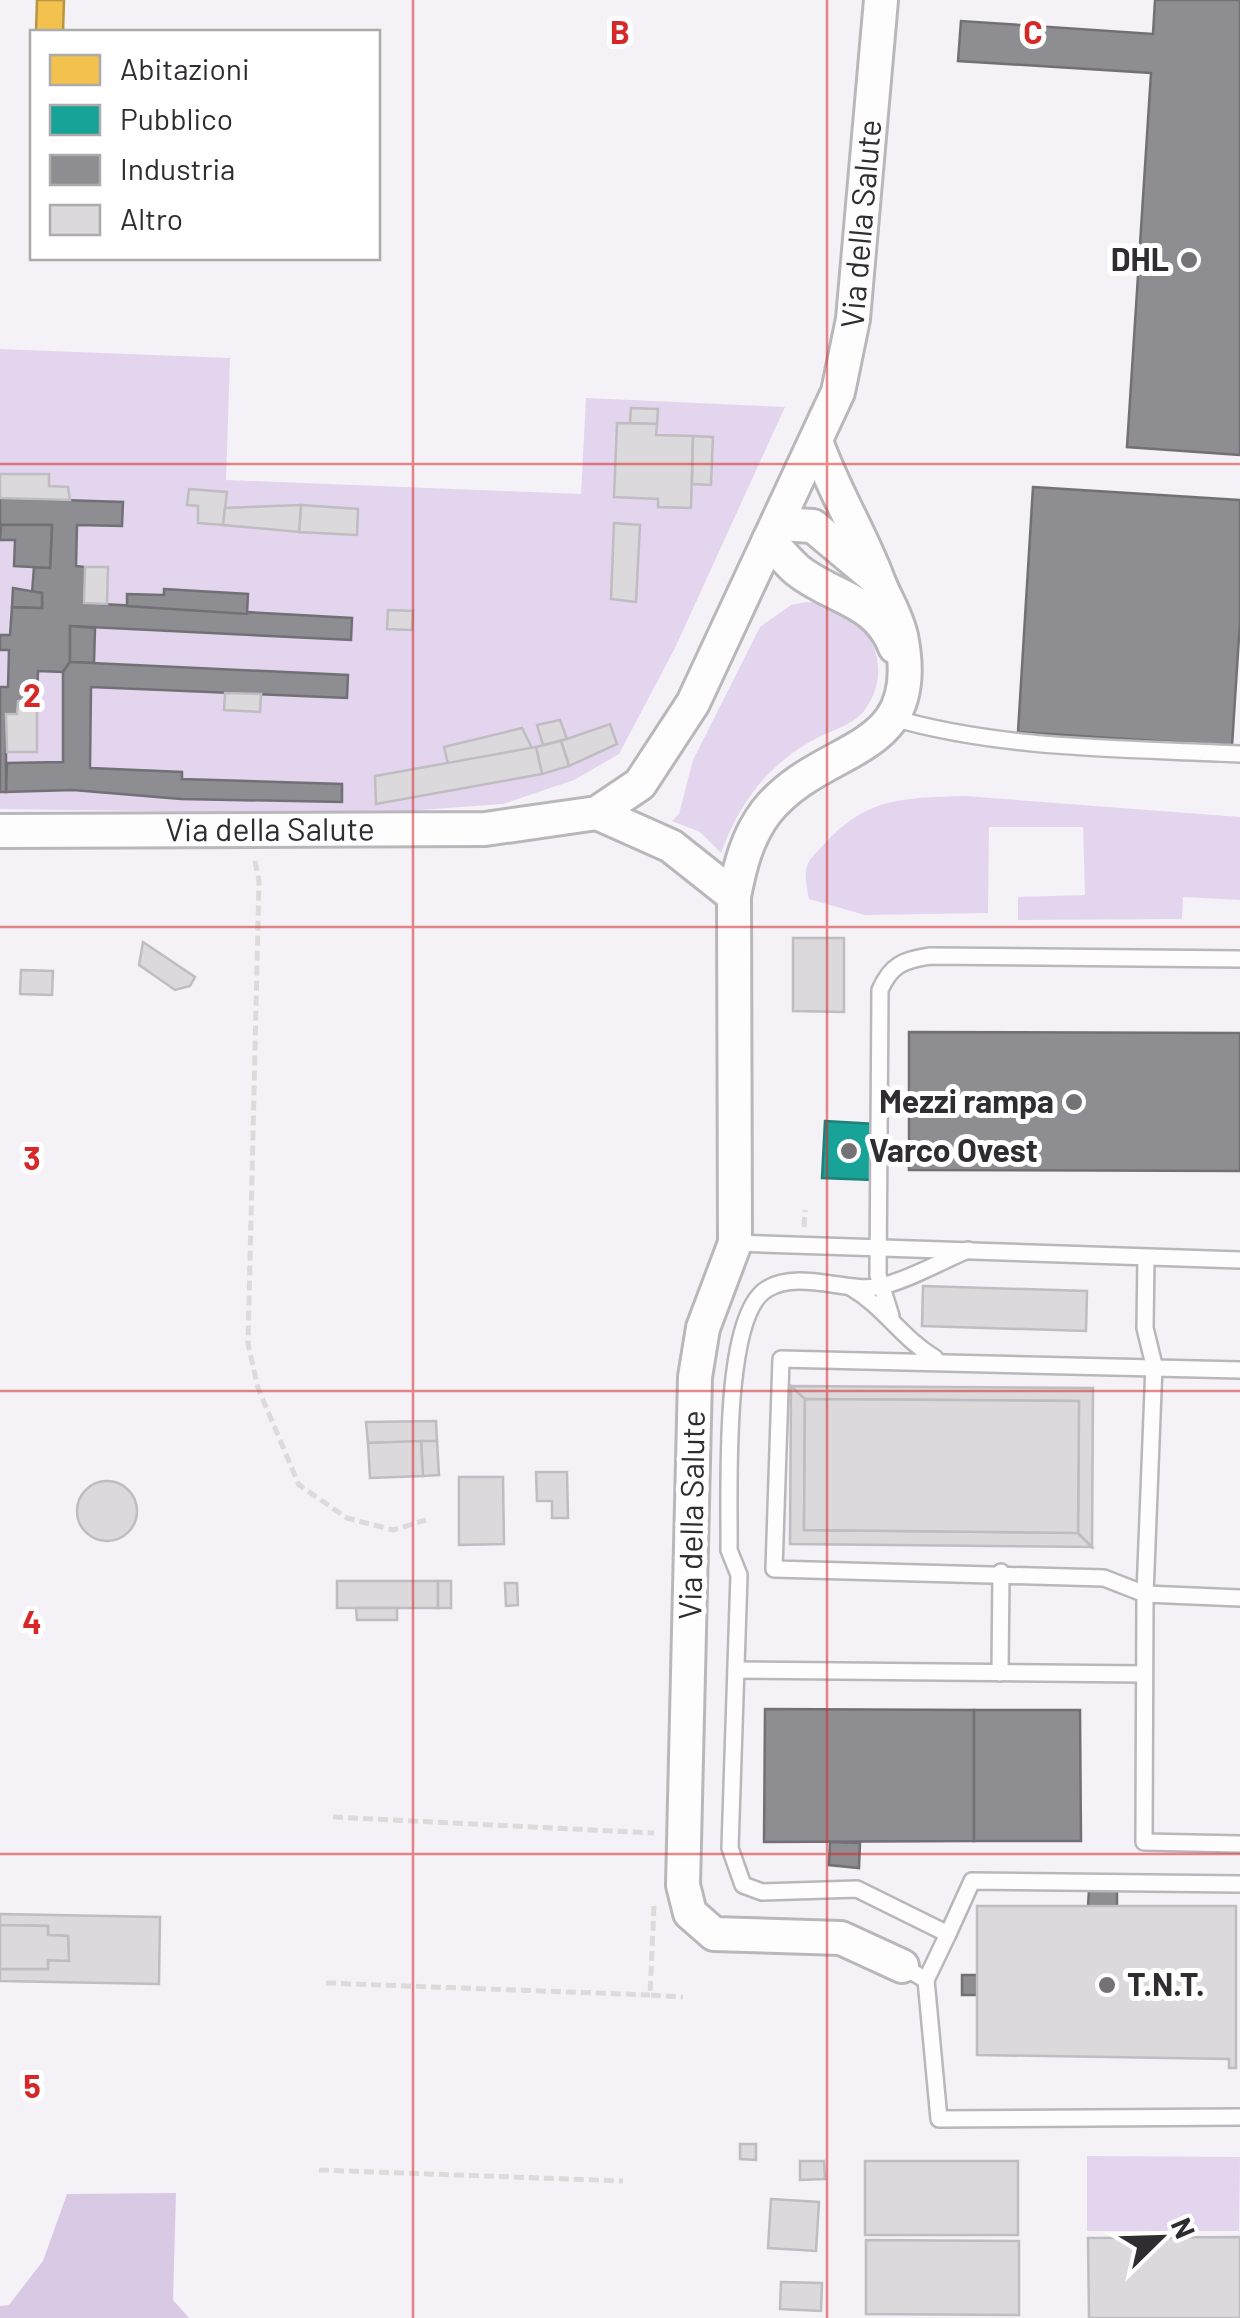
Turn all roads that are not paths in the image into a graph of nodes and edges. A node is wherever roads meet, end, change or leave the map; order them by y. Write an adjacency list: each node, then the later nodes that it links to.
1 (881, 0): 2 (street, Via della Salute)
2 (816, 441): 3 (street, Via della Salute); 4 (street)
3 (773, 532): 4 (street); 5 (street); 8 (street, Via della Salute)
4 (878, 580): 5 (street)
5 (903, 671): 6 (street)
6 (893, 718): 7 (lane); 10 (street, Via della Salute)
7 (1240, 754)
8 (596, 814): 9 (street, Via della Salute); 10 (street)
9 (0, 831)
10 (734, 896): 12 (street, Via della Salute)
11 (1240, 959): 13 (lane)
12 (735, 1243): 13 (lane); 32 (street, Via della Salute)
13 (879, 1246): 14 (lane); 18 (lane)
14 (968, 1250): 15 (lane); 18 (lane)
15 (1146, 1257): 16 (lane); 21 (lane)
16 (1240, 1260)
17 (846, 1285): 18 (lane); 19 (lane); 26 (lane)
18 (880, 1287): 19 (lane)
19 (891, 1316): 20 (lane)
20 (938, 1360): 21 (lane); 23 (lane)
21 (1154, 1365): 22 (lane); 24 (lane)
22 (1240, 1370)
23 (1001, 1572): 24 (lane); 27 (lane)
24 (1146, 1594): 25 (lane); 28 (lane)
25 (1240, 1598)
26 (736, 1670): 27 (lane); 31 (lane)
27 (1000, 1673): 28 (lane)
28 (1144, 1674): 29 (lane)
29 (1240, 1844)
30 (1240, 1884): 31 (lane)
31 (948, 1934): 32 (lane)
32 (914, 1973): 33 (lane)
33 (1240, 2117)

